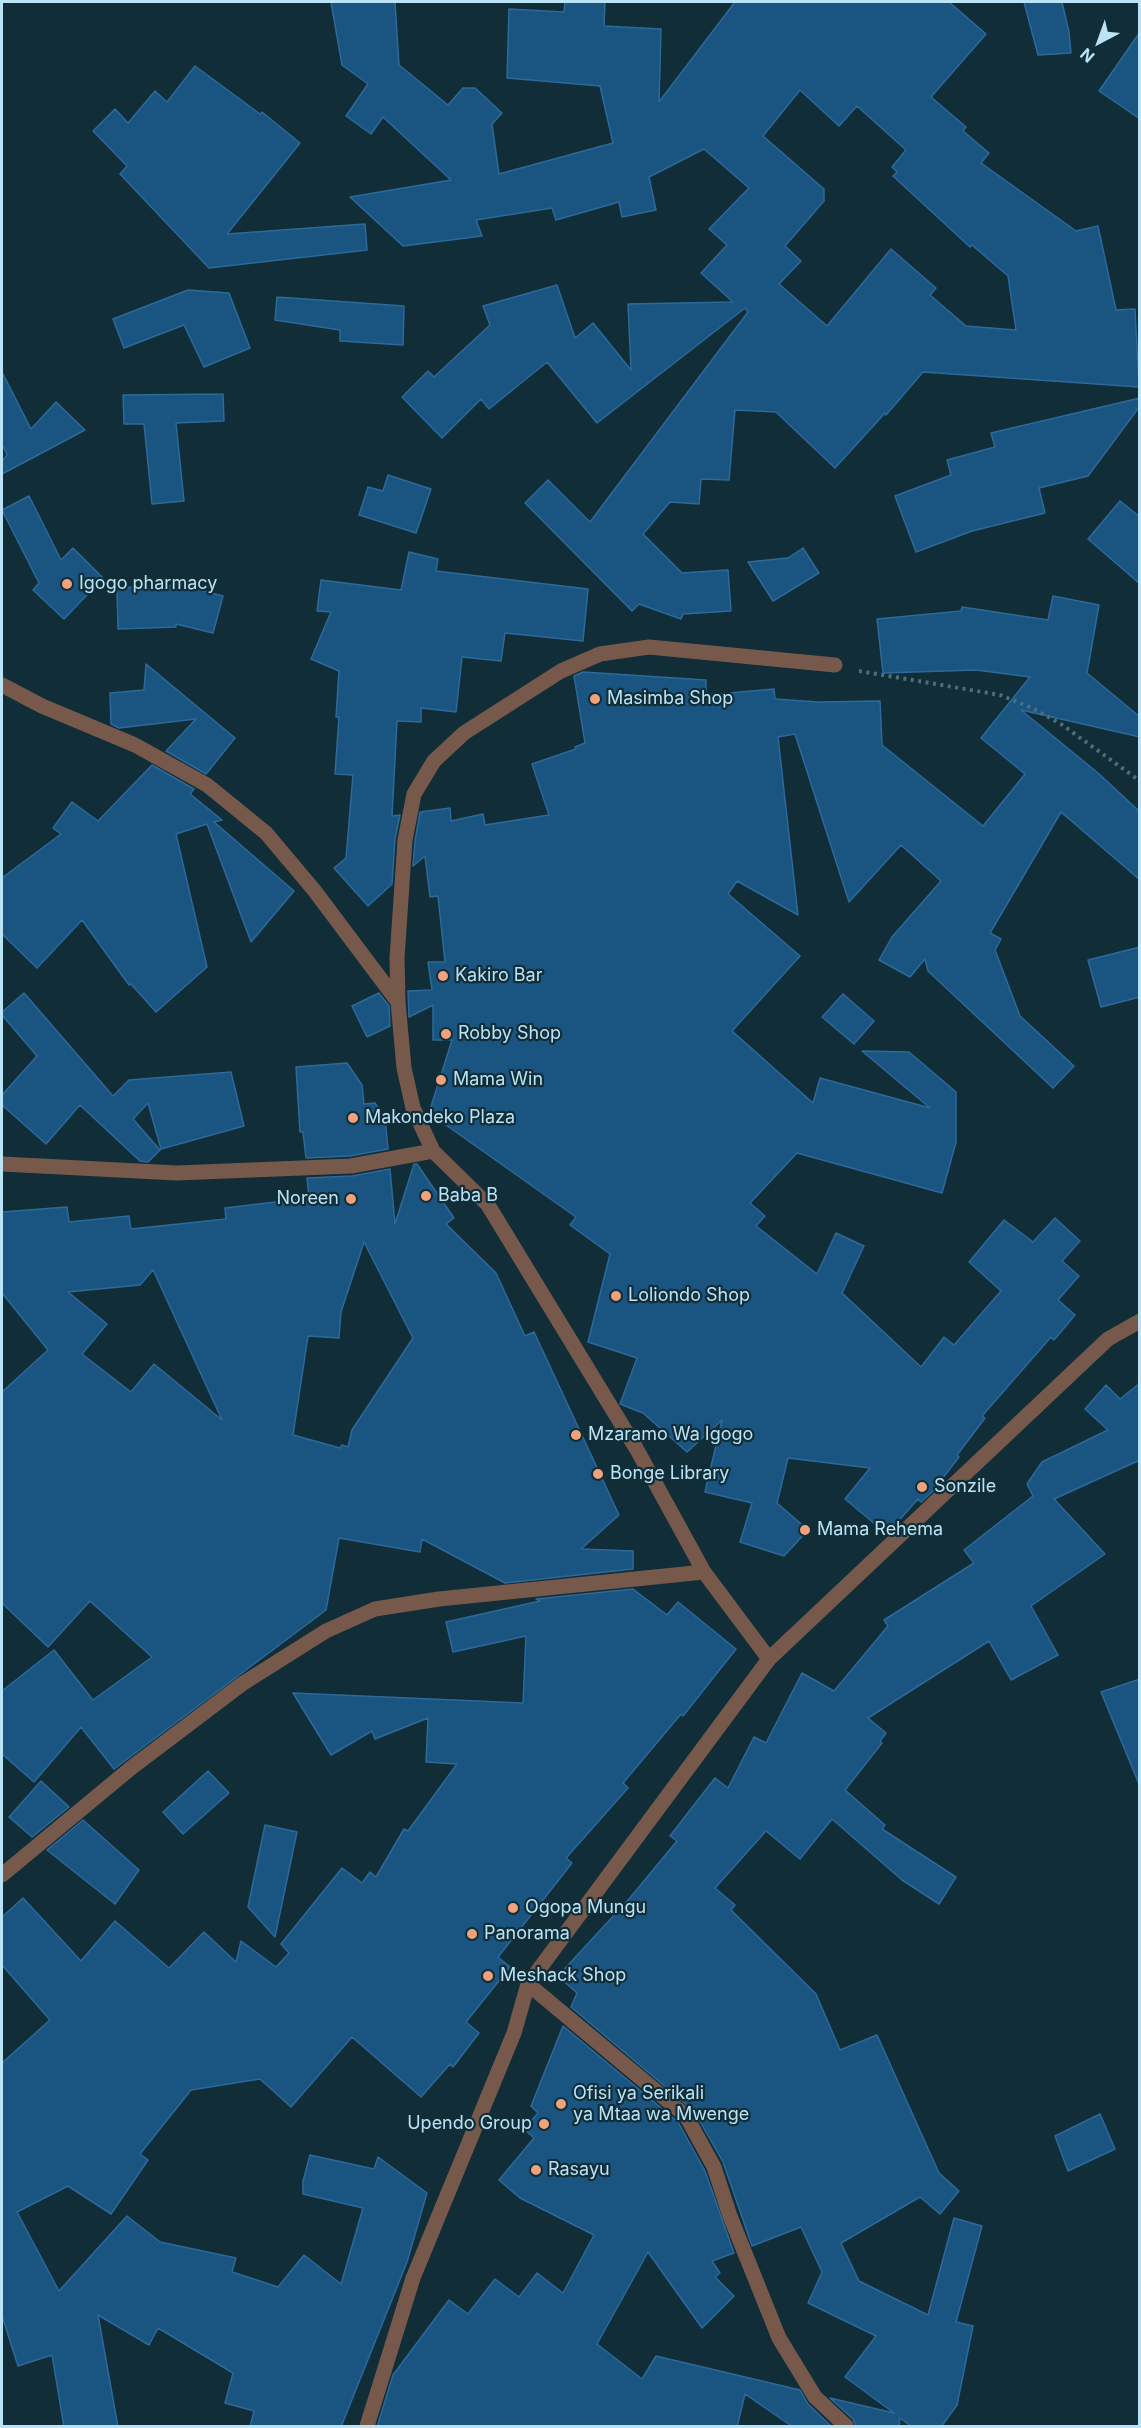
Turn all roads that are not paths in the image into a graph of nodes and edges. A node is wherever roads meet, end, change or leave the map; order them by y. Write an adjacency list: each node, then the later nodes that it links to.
1 (835, 665): 3 (street)
2 (2, 685): 3 (street)
3 (398, 1002): 4 (street)
4 (433, 1151): 5 (street); 7 (street)
5 (2, 1164)
6 (1140, 1321): 8 (street)
7 (704, 1572): 8 (street); 9 (street)
8 (769, 1659): 10 (street)
9 (2, 1875)
10 (528, 1984): 11 (street); 12 (street)
11 (367, 2427)
12 (846, 2427)

